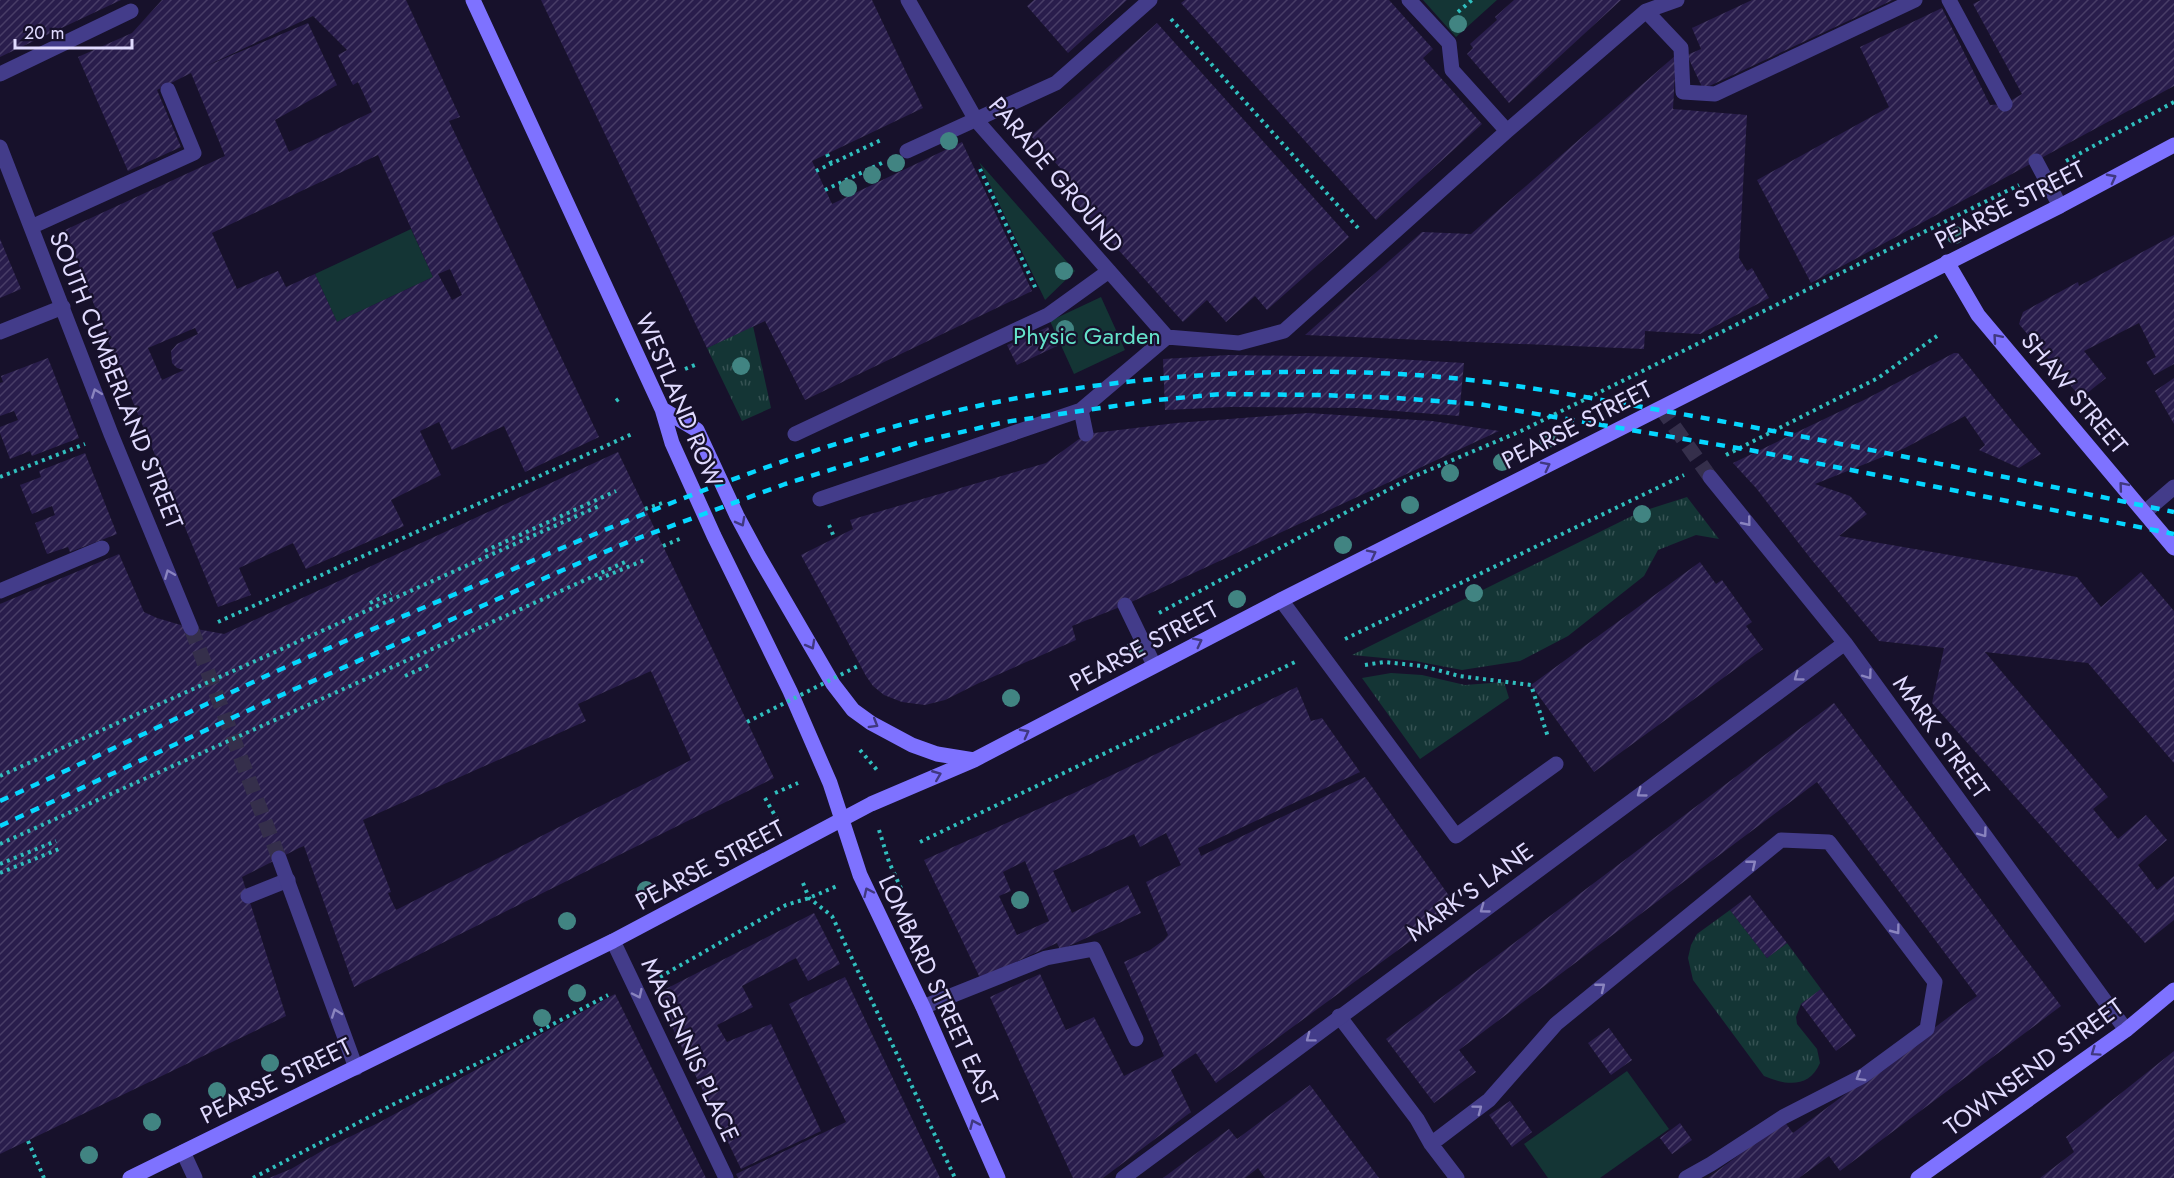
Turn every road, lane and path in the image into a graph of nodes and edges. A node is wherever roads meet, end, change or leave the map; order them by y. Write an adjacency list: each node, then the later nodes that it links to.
1 (473, 0): 40 (main road, WESTLAND ROW)
2 (908, 0): 15 (street, PARADE GROUND)
3 (1150, 0): 15 (street)
4 (1409, 0): 17 (street)
5 (1677, 0): 9 (street)
6 (1915, 0): 9 (street)
7 (1949, 0): 14 (street)
8 (131, 11): 11 (street)
9 (1646, 11): 17 (street)
10 (1170, 18): 30 (path)
11 (0, 74)
12 (168, 90): 29 (street)
13 (2174, 102): 24 (path, PEARSE STREET)
14 (2005, 104)
15 (976, 120): 16 (street); 32 (street, PARADE GROUND)
16 (960, 127): 21 (street); 34 (path)
17 (1508, 131): 30 (street)
18 (885, 138): 23 (path)
19 (2174, 145): 28 (main road, PEARSE STREET, one-way to 19)
20 (0, 147): 29 (street, SOUTH CUMBERLAND STREET)
21 (907, 152)
22 (827, 154): 23 (path)
23 (831, 164): 25 (path)
24 (2039, 167): 28 (street); 71 (path, PEARSE STREET)
25 (816, 171)
26 (857, 176): 27 (path)
27 (825, 190)
28 (2060, 206): 31 (main road, PEARSE STREET)
29 (31, 227): 33 (street, SOUTH CUMBERLAND STREET)
30 (1376, 249): 37 (street)
31 (1947, 262): 56 (main road, SHAW STREET, one-way to 31); 67 (main road, PEARSE STREET, one-way to 31)
32 (1109, 271): 34 (street); 37 (street, PARADE GROUND)
33 (63, 307): 35 (street); 42 (street, SOUTH CUMBERLAND STREET, one-way to 33)
34 (1048, 315): 44 (street)
35 (0, 332)
36 (1937, 336): 46 (path)
37 (1167, 337): 41 (street)
38 (695, 366): 39 (path)
39 (685, 369)
40 (662, 409): 82 (main road, one-way to 82); 89 (main road, WESTLAND ROW)
41 (1081, 410): 45 (street); 52 (street)
42 (111, 434): 48 (path); 72 (street, SOUTH CUMBERLAND STREET, one-way to 42)
43 (632, 434): 70 (path)
44 (795, 434)
45 (1086, 434)
46 (1723, 456)
47 (1691, 472): 74 (path)
48 (0, 477)
49 (1710, 477): 73 (street, MARK STREET, one-way to 73)
50 (2174, 487): 56 (street)
51 (616, 491): 61 (path)
52 (820, 499)
53 (665, 502): 55 (path)
54 (599, 506): 85 (path)
55 (645, 509)
56 (2145, 512): 60 (main road, SHAW STREET)
57 (682, 538): 58 (path)
58 (663, 546)
59 (102, 548): 65 (street)
60 (2174, 548)
61 (485, 550)
62 (647, 559): 64 (path)
63 (625, 562): 93 (path)
64 (599, 579)
65 (0, 591)
66 (391, 593): 68 (path)
67 (1281, 600): 74 (street); 77 (main road, PEARSE STREET, one-way to 67)
68 (370, 603)
69 (1125, 605): 71 (street)
70 (224, 620)
71 (1134, 626): 77 (street)
72 (191, 628)
73 (1845, 643): 107 (street, MARK'S LANE, one-way to 107); 108 (street, MARK STREET, one-way to 108)
74 (1319, 651): 83 (street); 92 (path)
75 (429, 665): 79 (path)
76 (860, 665): 80 (path, bridge)
77 (1154, 665): 82 (main road, PEARSE STREET, one-way to 77)
78 (1361, 665): 83 (path)
79 (405, 676)
80 (747, 722)
81 (859, 750): 84 (path)
82 (974, 760): 89 (main road, PEARSE STREET, one-way to 82)
83 (1556, 764)
84 (877, 770)
85 (0, 776)
86 (798, 783): 87 (path)
87 (775, 793)
88 (765, 798): 90 (path)
89 (841, 820): 103 (main road, PEARSE STREET); 106 (main road, LOMBARD STREET EAST, one-way to 89)
90 (778, 822)
91 (56, 841): 96 (path)
92 (920, 842)
93 (0, 844)
94 (59, 849): 97 (path)
95 (279, 858): 98 (street)
96 (0, 864)
97 (0, 873)
98 (288, 880): 101 (street); 110 (street, one-way to 98)
99 (803, 883): 102 (path)
100 (837, 885): 102 (path)
101 (248, 896)
102 (809, 898): 104 (path); 119 (path)
103 (614, 941): 104 (street, MAGENNIS PLACE); 110 (main road, PEARSE STREET)
104 (634, 985): 117 (path); 118 (street, MAGENNIS PLACE, one-way to 118)
105 (2174, 990): 108 (main road, TOWNSEND STREET)
106 (923, 1007): 109 (street); 120 (main road, LOMBARD STREET EAST, one-way to 106)
107 (1339, 1016): 112 (street); 121 (street, MARK'S LANE, one-way to 121)
108 (2126, 1030): 124 (main road, TOWNSEND STREET, one-way to 124)
109 (1136, 1039)
110 (356, 1068): 113 (main road, PEARSE STREET)
111 (28, 1141): 114 (path)
112 (1431, 1144): 122 (street); 123 (street, one-way to 123)
113 (183, 1152): 115 (main road, PEARSE STREET); 116 (street)
114 (44, 1178)
115 (130, 1178)
116 (195, 1178)
117 (253, 1178)
118 (726, 1178)
119 (955, 1178)
120 (998, 1178)
121 (1123, 1178)
122 (1457, 1178)
123 (1686, 1178)
124 (1918, 1178)

